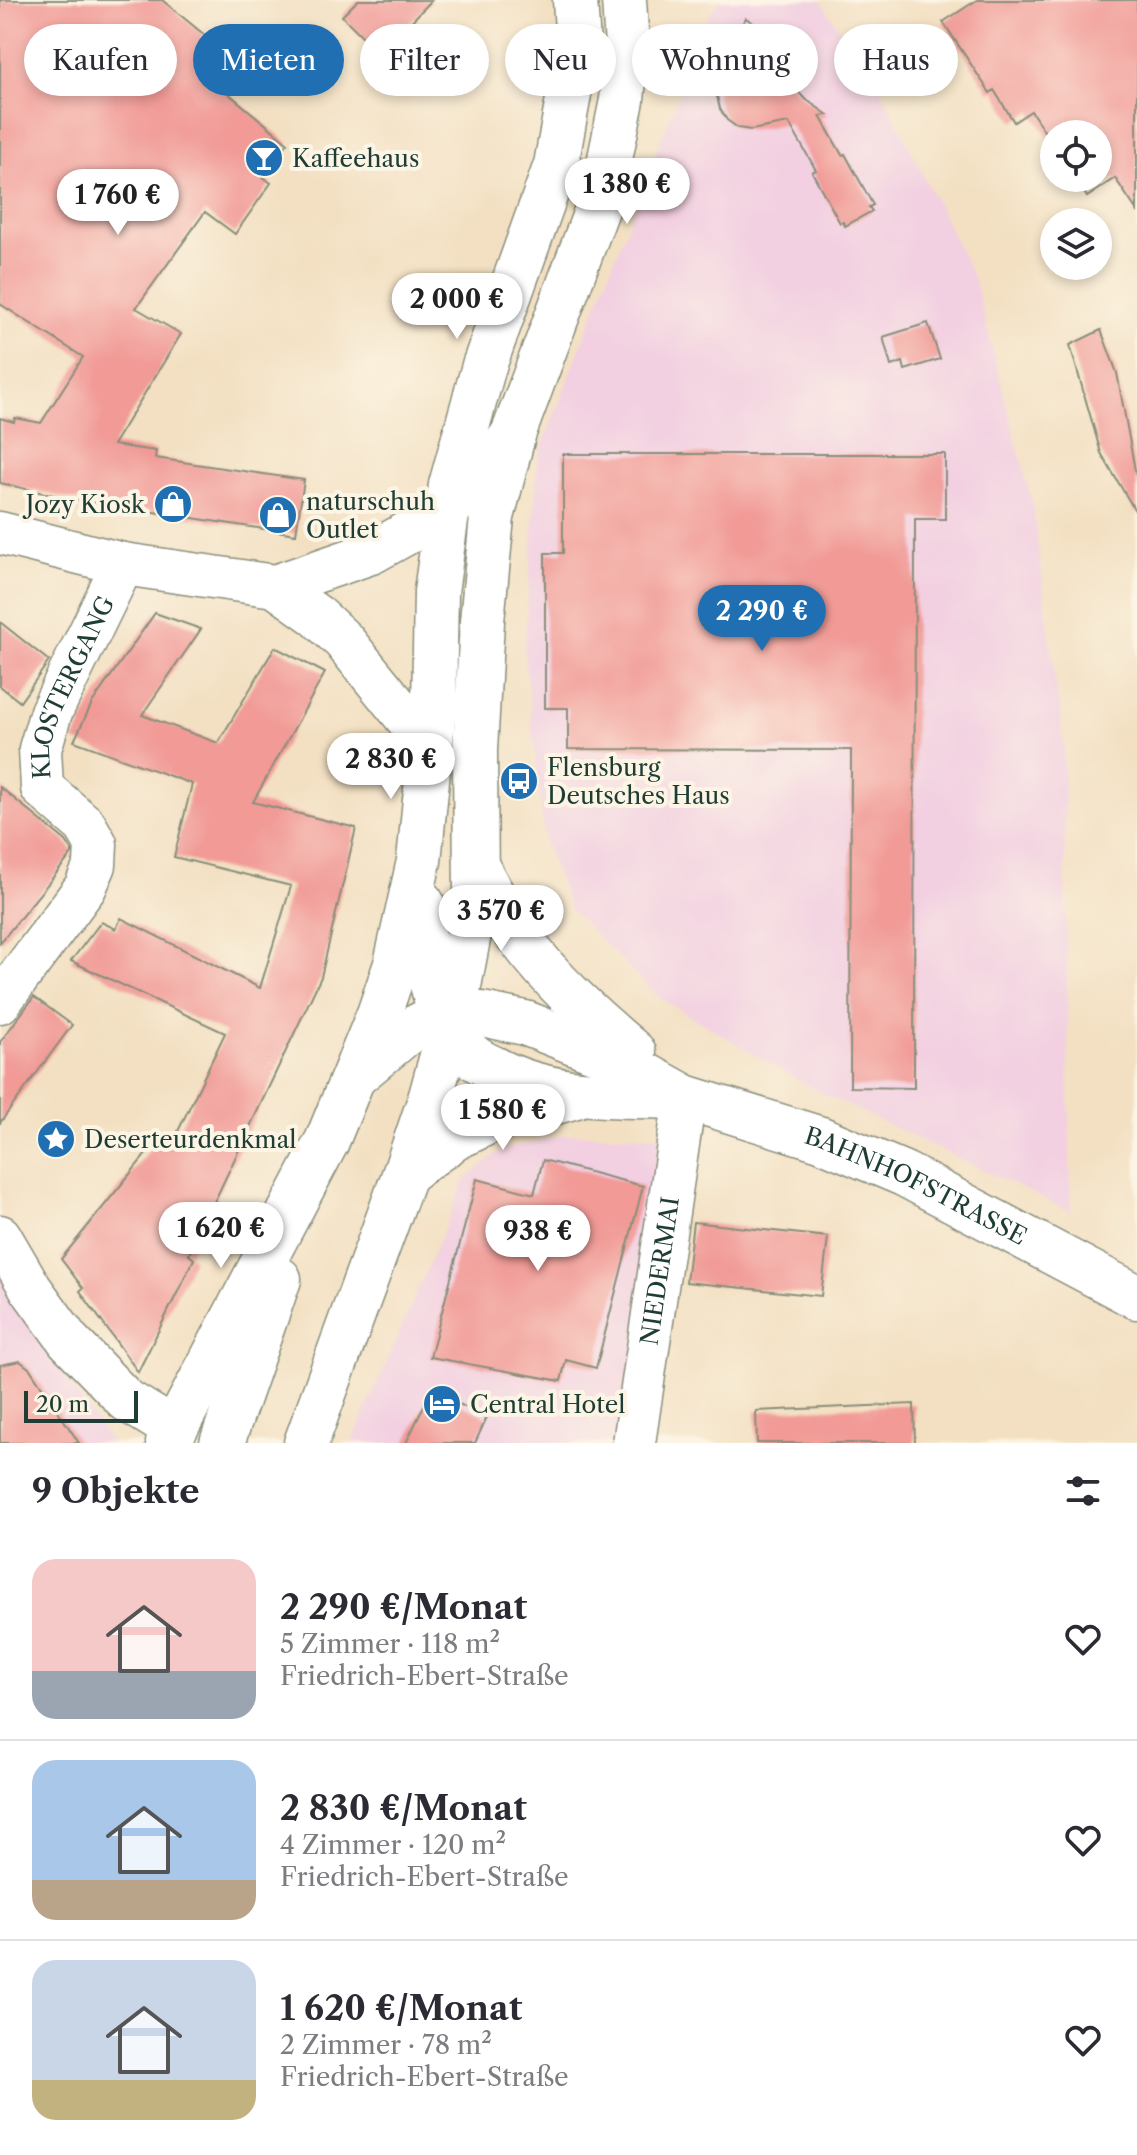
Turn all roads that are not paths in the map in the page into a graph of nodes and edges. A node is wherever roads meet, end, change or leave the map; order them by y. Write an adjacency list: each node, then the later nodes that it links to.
1 (575, 0): 4 (main road)
2 (624, 0): 3 (main road)
3 (514, 432): 4 (street); 10 (main road)
4 (447, 511): 7 (street); 8 (main road)
5 (0, 533): 6 (street)
6 (123, 564): 7 (street); 11 (street, KLOSTERGANG)
7 (275, 586): 8 (street)
8 (430, 747): 9 (main road)
9 (419, 861): 12 (main road, BAHNHOFSTRASSE); 13 (main road)
10 (477, 867): 12 (main road); 15 (main road, BAHNHOFSTRASSE)
11 (0, 1002)
12 (449, 1018): 13 (main road); 14 (main road, BAHNHOFSTRASSE); 15 (main road, BAHNHOFSTRASSE); 17 (main road)
13 (353, 1077): 16 (main road)
14 (585, 1094): 15 (main road, BAHNHOFSTRASSE); 17 (main road, BAHNHOFSTRASSE)
15 (685, 1097): 19 (main road, BAHNHOFSTRASSE); 23 (street, NIEDERMAI)
16 (327, 1141): 20 (main road); 21 (main road)
17 (405, 1173): 22 (main road)
18 (0, 1236): 20 (street)
19 (1137, 1297)
20 (182, 1439)
21 (222, 1443)
22 (306, 1443)
23 (634, 1443)

